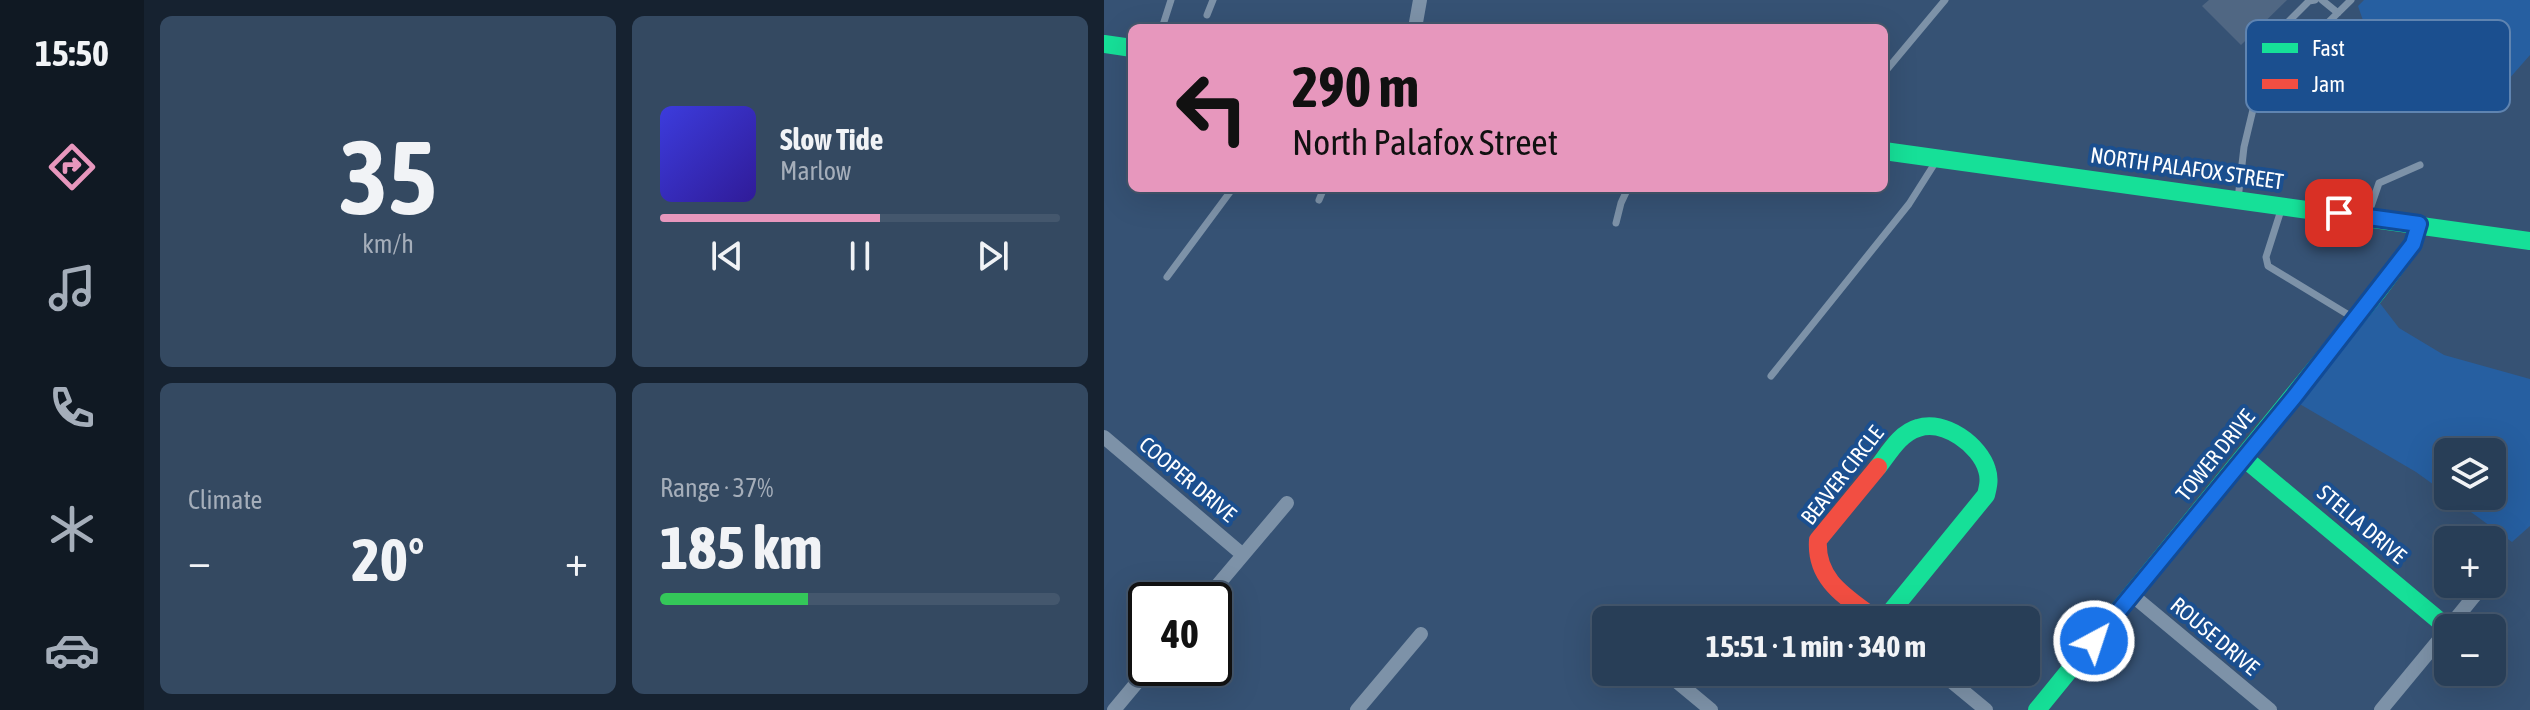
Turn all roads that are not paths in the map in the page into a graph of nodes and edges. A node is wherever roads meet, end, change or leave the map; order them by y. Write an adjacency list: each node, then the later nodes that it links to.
1 (1171, 0): 12 (lane)
2 (1213, 0): 9 (lane)
3 (1420, 0): 13 (street)
4 (1945, 0): 16 (lane)
5 (2315, 0): 10 (lane)
6 (2322, 0): 8 (lane)
7 (2351, 0): 8 (lane)
8 (2338, 13): 11 (lane)
9 (1207, 15)
10 (2290, 20)
11 (2331, 20)
12 (1163, 24)
13 (1416, 24)
14 (1104, 44): 15 (street)
15 (1128, 47)
16 (1888, 68)
17 (2252, 112): 24 (lane)
18 (1888, 152): 19 (street, NORTH PALAFOX STREET)
19 (1938, 158): 24 (street, NORTH PALAFOX STREET); 33 (lane)
20 (2420, 165): 27 (lane)
21 (1230, 192): 31 (lane)
22 (1322, 192): 25 (lane)
23 (1626, 192): 28 (lane)
24 (2238, 199): 26 (street, NORTH PALAFOX STREET)
25 (1319, 200)
26 (2283, 205): 27 (street, NORTH PALAFOX STREET); 32 (lane)
27 (2368, 217): 29 (street, NORTH PALAFOX STREET)
28 (1616, 223)
29 (2419, 224): 30 (street, NORTH PALAFOX STREET); 32 (street, TOWER DRIVE)
30 (2530, 241)
31 (1167, 277)
32 (2356, 320): 35 (street, TOWER DRIVE)
33 (1771, 376)
34 (1104, 437): 37 (street, COOPER DRIVE)
35 (2244, 458): 39 (street, TOWER DRIVE); 44 (street, STELLA DRIVE)
36 (1287, 503): 37 (street)
37 (1243, 555): 38 (street)
38 (1220, 582)
39 (2132, 595): 54 (street, TOWER DRIVE); 55 (street, ROUSE DRIVE)
40 (2473, 598): 43 (street)
41 (1860, 606): 42 (street, BEAVER CIRCLE)
42 (1895, 606)
43 (2459, 614)
44 (2434, 616)
45 (1421, 634): 51 (street)
46 (2434, 645): 56 (street)
47 (1134, 686): 50 (street)
48 (1682, 686): 52 (street)
49 (1957, 686): 53 (street)
50 (1114, 710)
51 (1357, 710)
52 (1711, 710)
53 (1986, 710)
54 (2037, 710)
55 (2270, 710)
56 (2381, 710)

